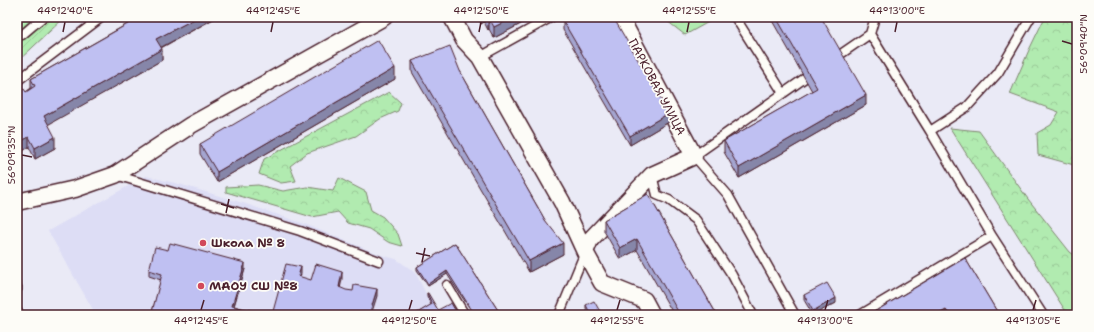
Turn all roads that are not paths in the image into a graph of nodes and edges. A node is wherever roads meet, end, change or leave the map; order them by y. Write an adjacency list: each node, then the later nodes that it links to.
1 (42, 17): 11 (lane)
2 (102, 17): 15 (lane)
3 (452, 17): 13 (street)
4 (552, 17): 13 (lane)
5 (620, 17): 18 (street, ПАРКОВАЯ УЛИЦА)
6 (735, 17): 16 (lane)
7 (875, 17): 10 (lane)
8 (1031, 17): 17 (lane)
9 (377, 18): 19 (street)
10 (870, 34): 12 (lane); 17 (lane)
11 (19, 36)
12 (838, 56)
13 (480, 57): 23 (street)
14 (805, 78): 16 (lane)
15 (17, 81)
16 (783, 93): 18 (lane)
17 (930, 131): 22 (lane)
18 (694, 156): 20 (street); 30 (lane)
19 (116, 175): 21 (street); 24 (lane)
20 (652, 175): 23 (street); 29 (lane)
21 (17, 202)
22 (992, 236): 31 (lane); 32 (lane)
23 (585, 252): 27 (lane); 28 (street)
24 (380, 261)
25 (447, 285): 26 (lane)
26 (465, 315)
27 (559, 315)
28 (652, 315)
29 (753, 315)
30 (795, 315)
31 (860, 315)
32 (1043, 315)

